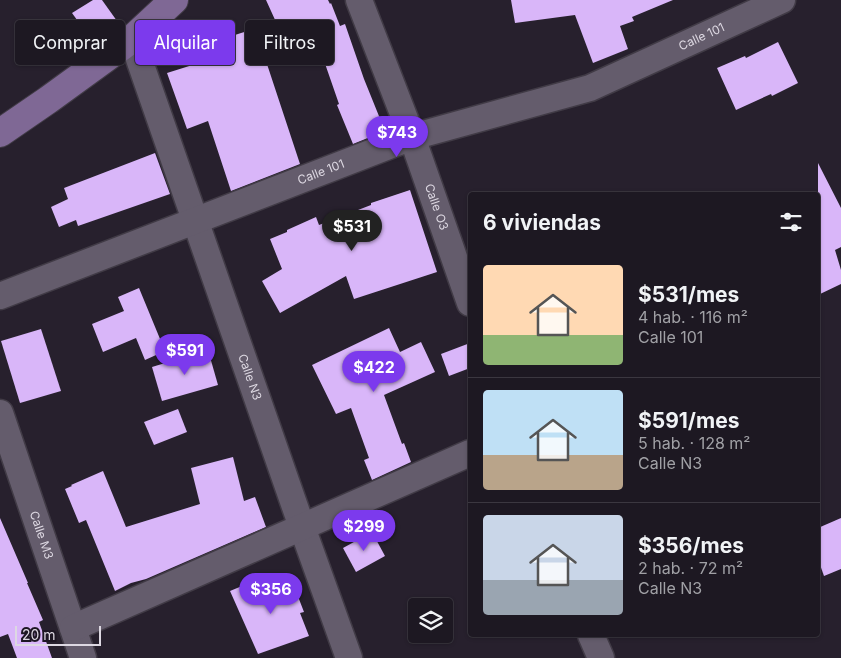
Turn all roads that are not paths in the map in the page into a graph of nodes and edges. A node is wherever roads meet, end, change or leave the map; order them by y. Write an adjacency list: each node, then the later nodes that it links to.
1 (174, 0): 4 (main road)
2 (359, 0): 6 (street, Calle O3)
3 (782, 0): 6 (street, Calle 101)
4 (132, 39): 5 (main road); 7 (street, Calle N3)
5 (0, 133)
6 (412, 138): 7 (street, Calle 101); 9 (street, Calle O3)
7 (195, 220): 8 (street, Calle 101); 12 (street, Calle N3)
8 (0, 296)
9 (468, 297)
10 (0, 413): 13 (street, Calle M3)
11 (468, 454): 12 (street)
12 (302, 527): 13 (street); 16 (street, Calle N3)
13 (73, 628): 15 (street, Calle M3)
14 (592, 637): 17 (street)
15 (83, 658)
16 (350, 658)
17 (601, 658)

